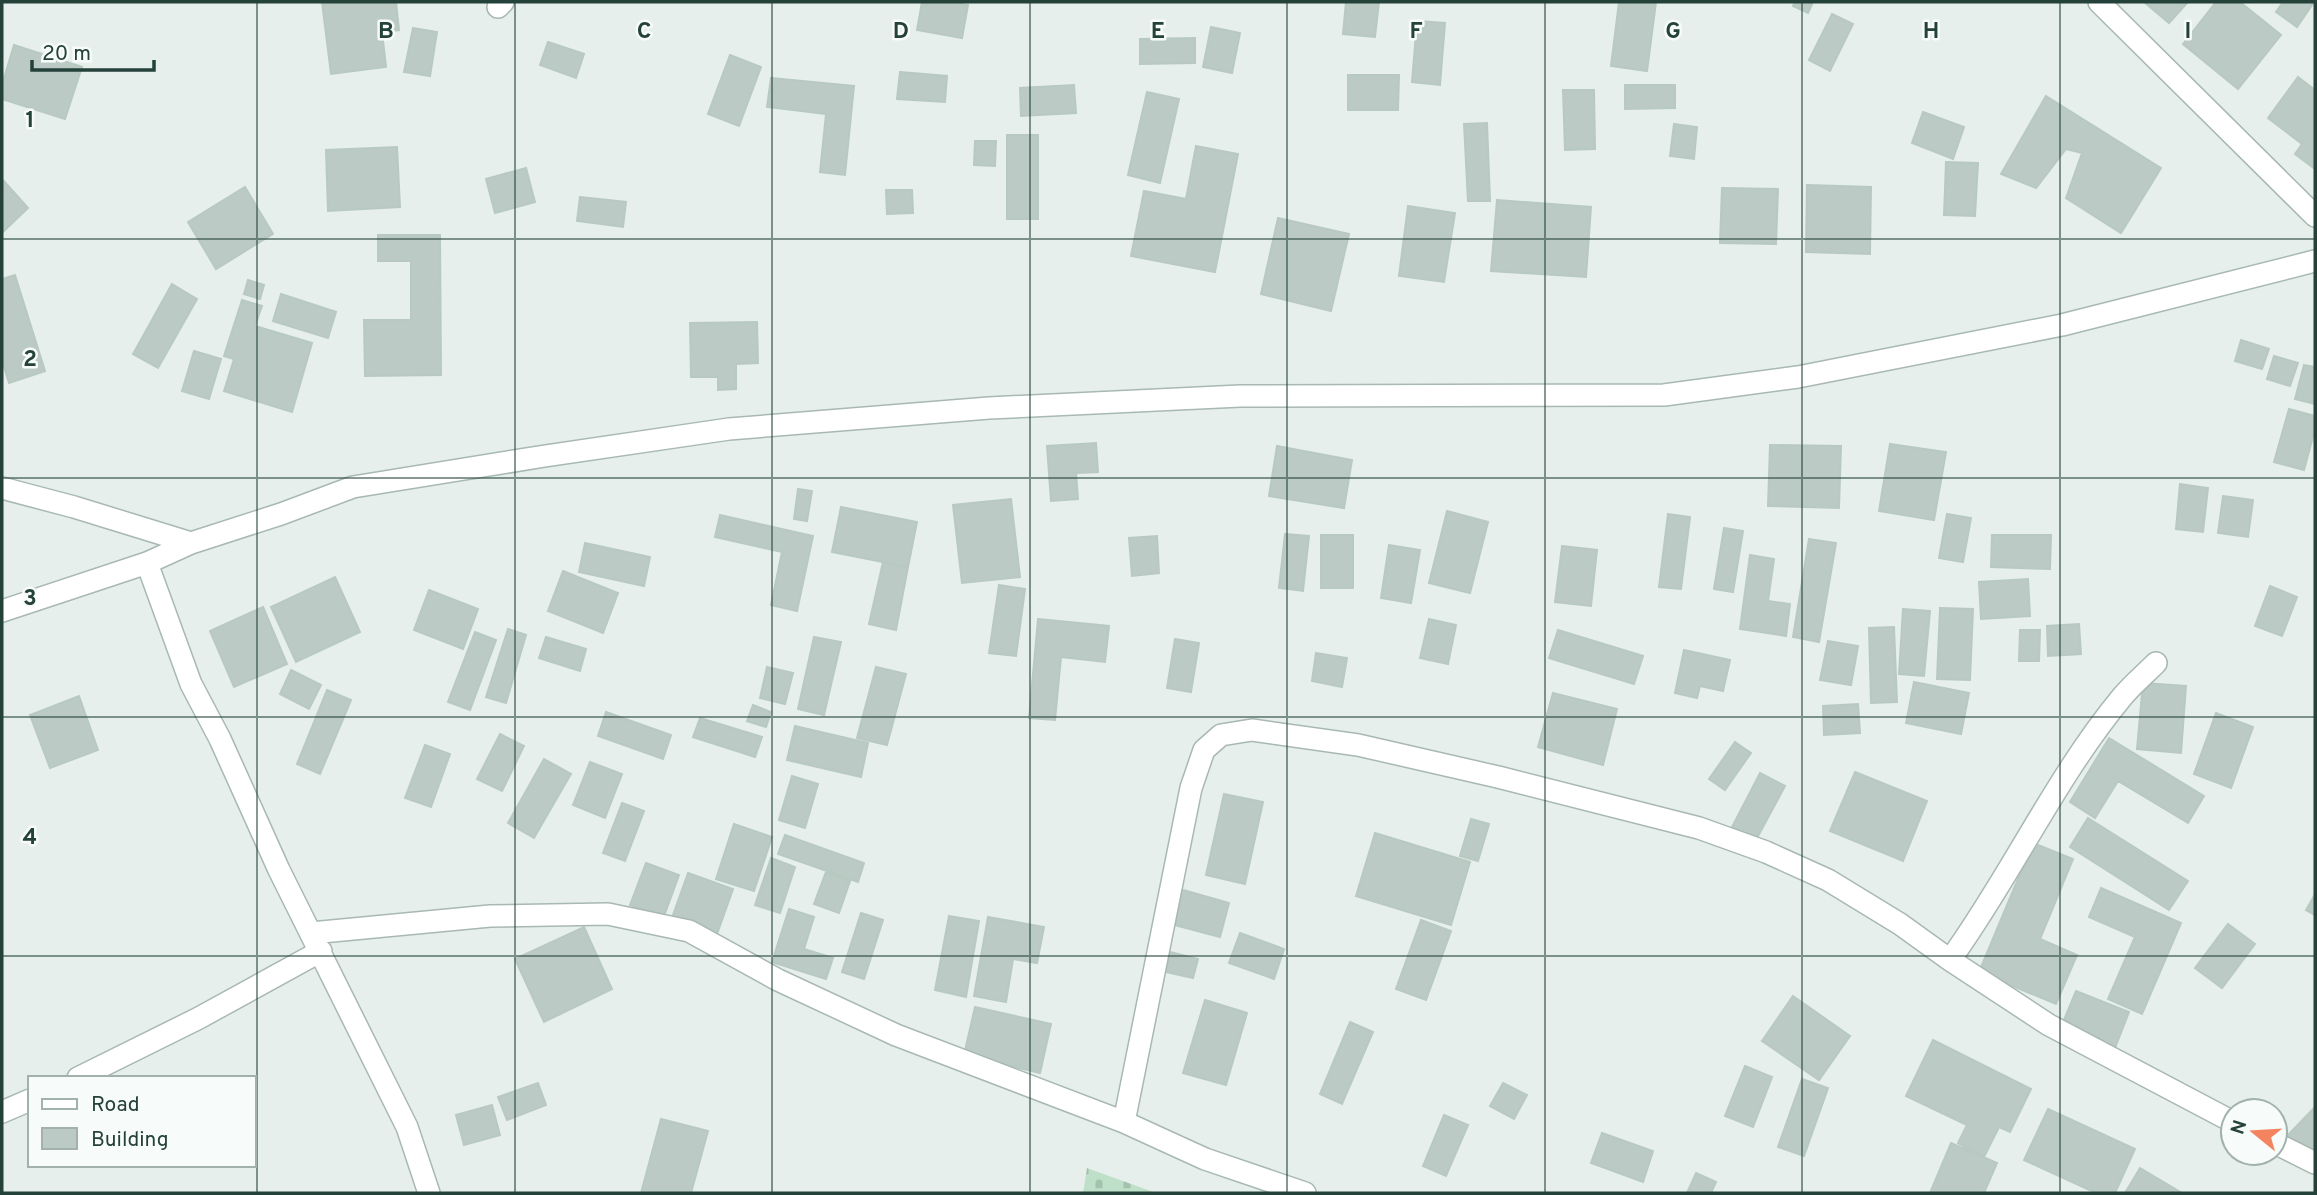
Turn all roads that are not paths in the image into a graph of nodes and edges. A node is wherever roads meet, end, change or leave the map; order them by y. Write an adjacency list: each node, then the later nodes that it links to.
1 (2099, 2): 2 (street)
2 (2315, 216)
3 (2315, 261): 5 (street)
4 (2, 488): 5 (street)
5 (191, 543): 6 (street)
6 (147, 563): 7 (street); 9 (street)
7 (2, 611)
8 (2156, 663): 10 (street)
9 (316, 942): 11 (street); 15 (street); 18 (street)
10 (1950, 960): 14 (street); 15 (street)
11 (82, 1076)
12 (28, 1101): 13 (street)
13 (2, 1112)
14 (2219, 1115)
15 (1124, 1122): 19 (street)
16 (2289, 1150): 17 (street)
17 (2315, 1163)
18 (429, 1193)
19 (1305, 1193)

